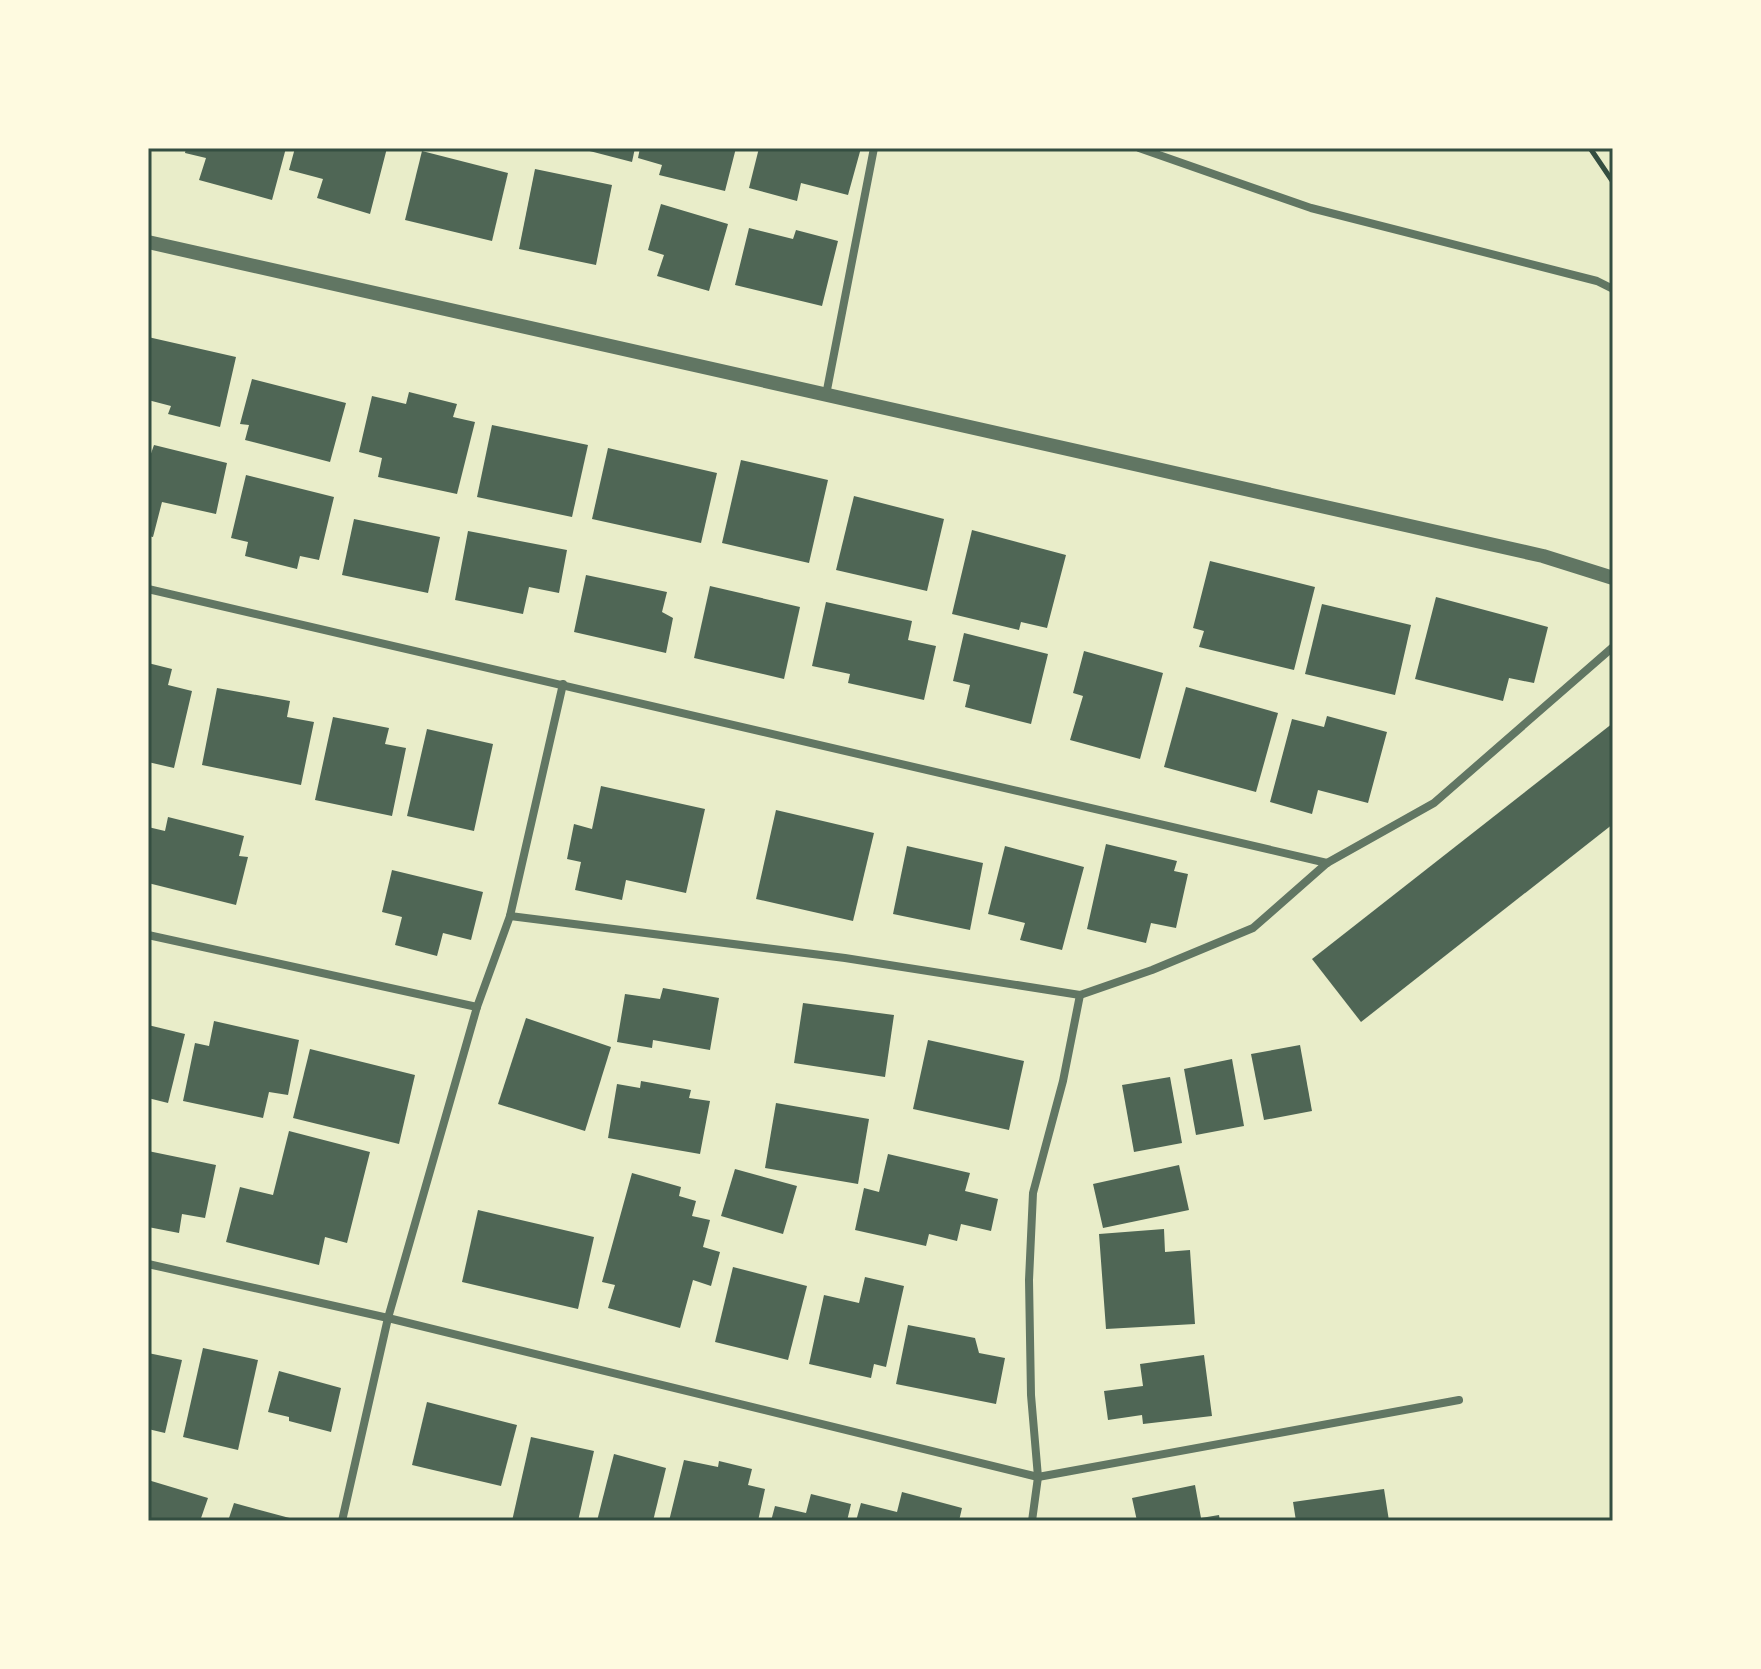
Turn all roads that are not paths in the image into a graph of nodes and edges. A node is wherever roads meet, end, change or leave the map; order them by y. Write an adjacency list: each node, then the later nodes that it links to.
1 (874, 148): 5 (street)
2 (1139, 148): 4 (street)
3 (148, 242): 5 (street)
4 (1613, 289)
5 (826, 395): 6 (street)
6 (1613, 578)
7 (148, 589): 9 (street)
8 (1613, 647): 10 (street)
9 (563, 684): 10 (street); 11 (street)
10 (1327, 863): 13 (street)
11 (510, 916): 13 (street); 14 (street)
12 (148, 935): 14 (street)
13 (1080, 995): 18 (street)
14 (477, 1007): 16 (street)
15 (148, 1264): 16 (street)
16 (388, 1318): 18 (street); 19 (street)
17 (1459, 1400): 18 (street)
18 (1038, 1477): 20 (street)
19 (342, 1521)
20 (1032, 1521)

